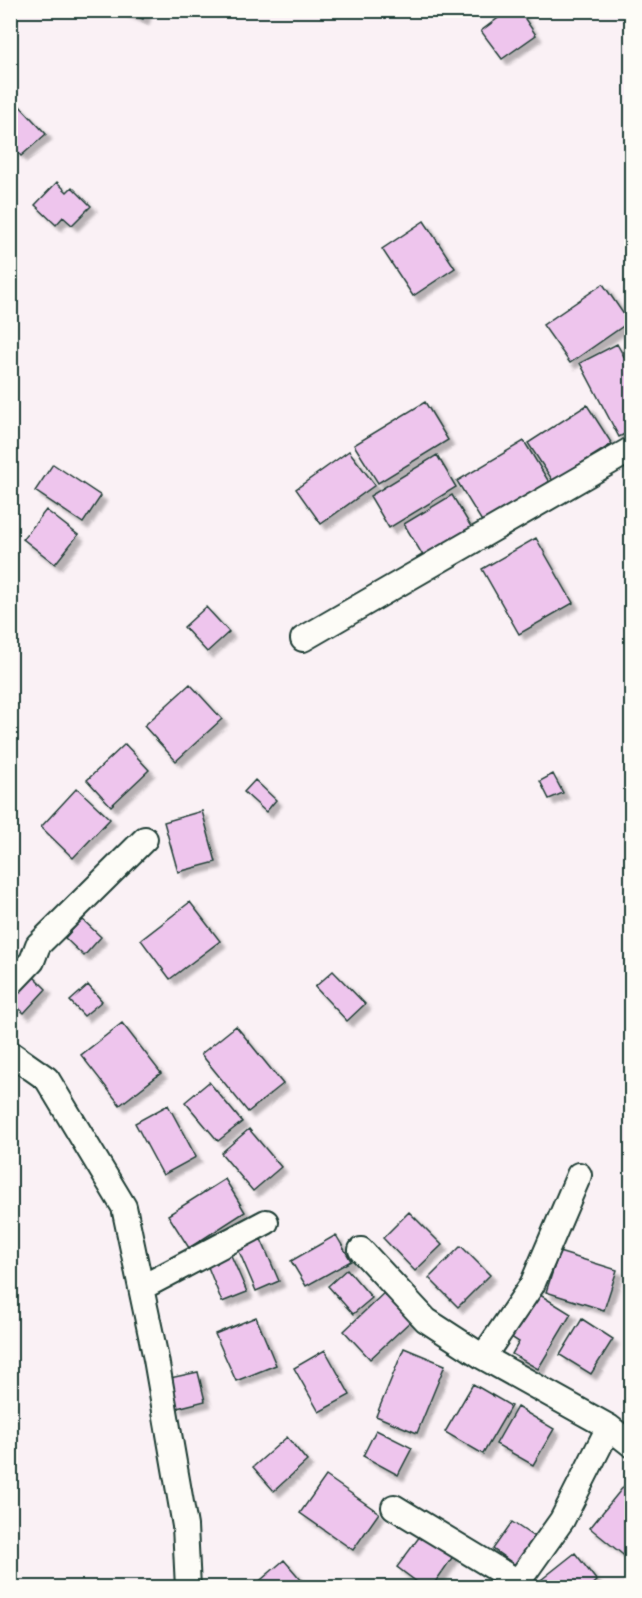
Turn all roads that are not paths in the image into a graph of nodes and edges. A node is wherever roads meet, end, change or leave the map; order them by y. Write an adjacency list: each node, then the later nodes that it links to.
1 (632, 449): 2 (street)
2 (303, 639)
3 (145, 839): 4 (street)
4 (10, 984)
5 (10, 1053): 9 (street)
6 (579, 1175): 10 (street)
7 (266, 1222): 9 (street)
8 (361, 1250): 10 (street)
9 (141, 1288): 15 (street)
10 (483, 1357): 11 (street)
11 (609, 1427): 12 (street); 14 (street)
12 (632, 1445)
13 (394, 1507): 14 (street)
14 (521, 1585)
15 (188, 1587)

